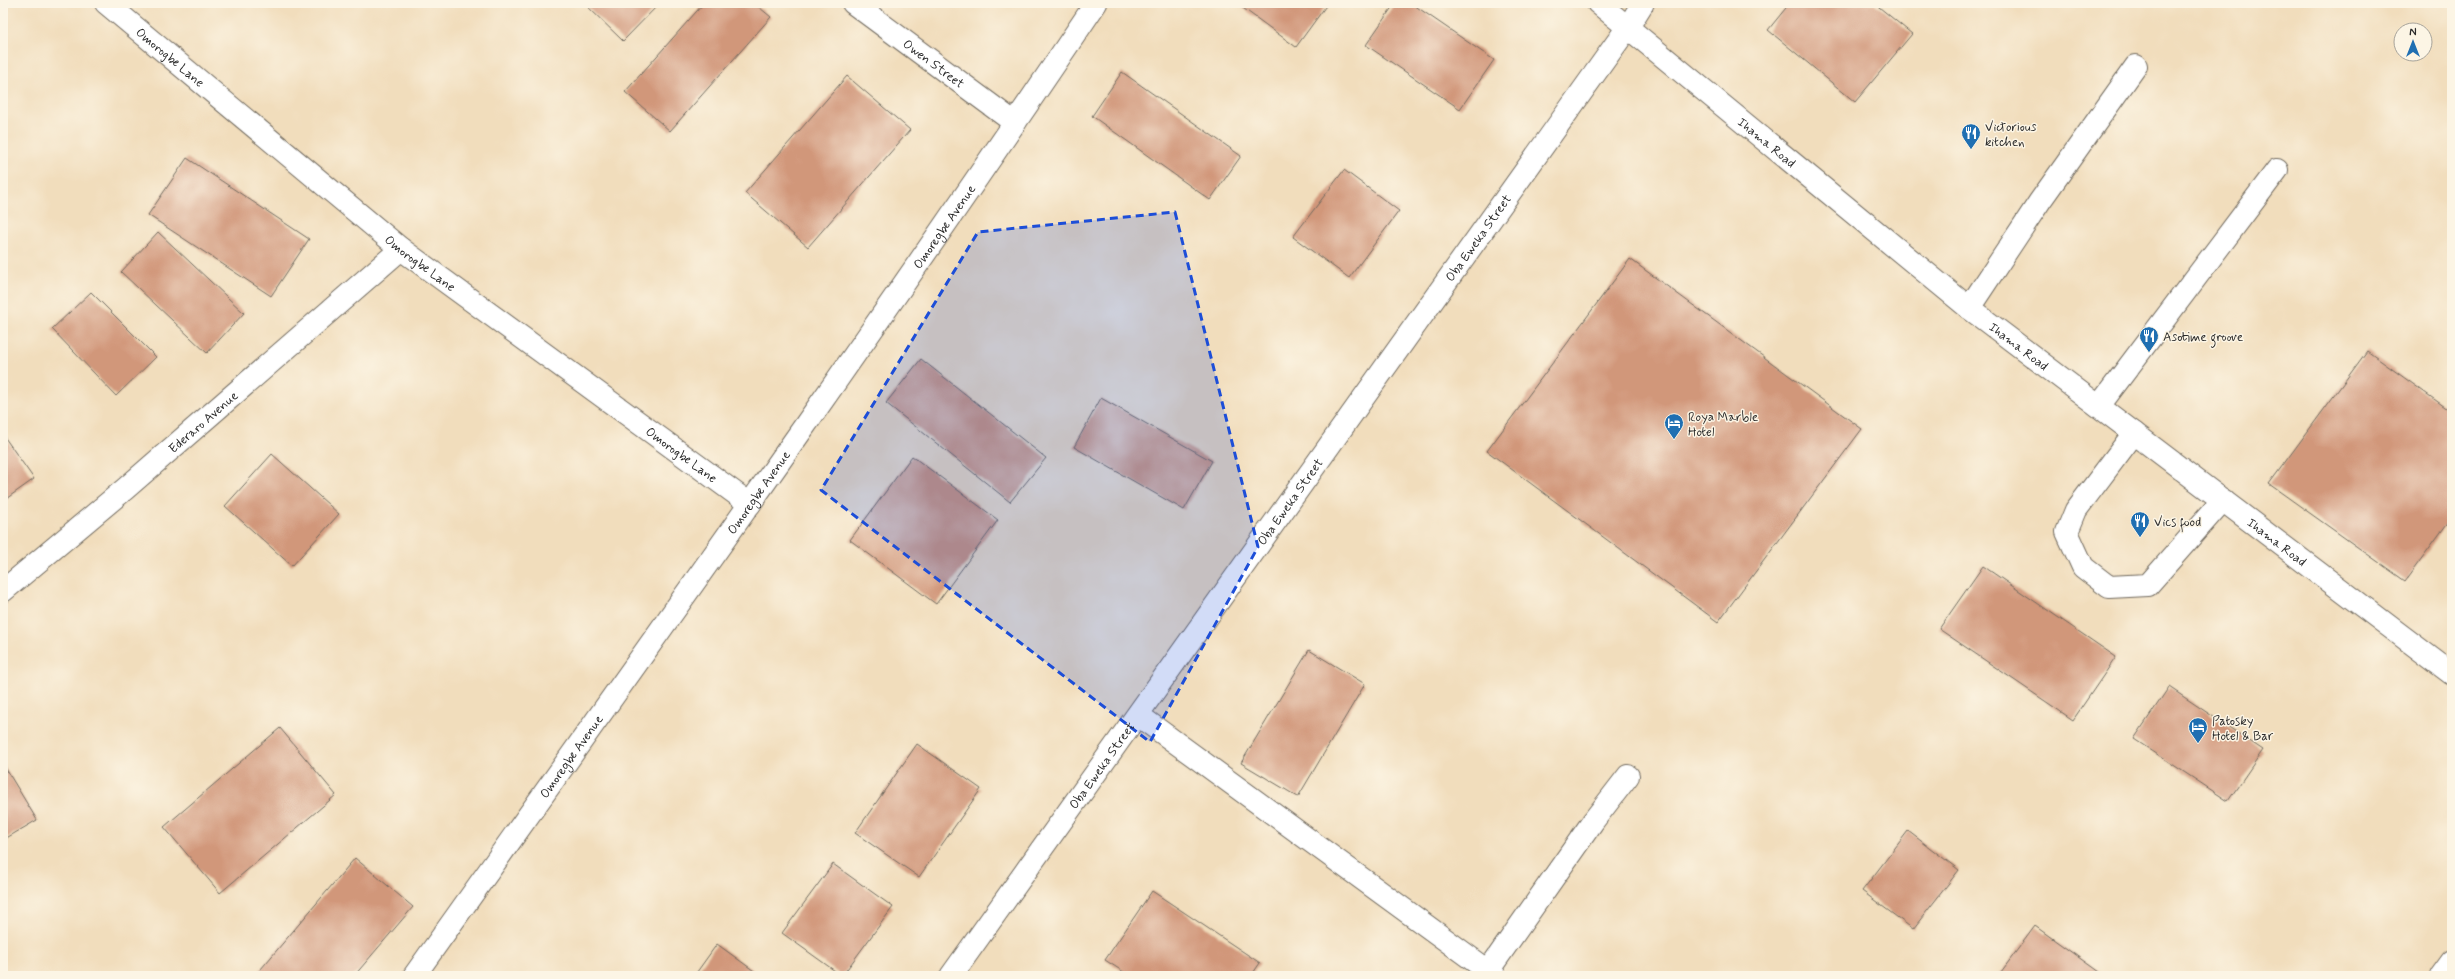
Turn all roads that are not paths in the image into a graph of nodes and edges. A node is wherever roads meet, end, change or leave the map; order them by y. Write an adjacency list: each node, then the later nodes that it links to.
1 (106, 3): 10 (street, Omorogbe Lane)
2 (854, 3): 8 (street, Owen Street)
3 (1096, 3): 8 (street, Omoregbe Avenue)
4 (1598, 3): 6 (street, Ihama Road)
5 (1643, 3): 6 (street, Oba Eweka Street)
6 (1628, 27): 11 (street, Ihama Road); 18 (street, Oba Eweka Street)
7 (2136, 66): 11 (street)
8 (1015, 123): 15 (street, Omoregbe Avenue)
9 (2277, 170): 12 (street)
10 (400, 249): 15 (street, Omorogbe Lane); 16 (street, Ederaro Avenue)
11 (1969, 308): 12 (street, Ihama Road)
12 (2099, 406): 13 (street, Ihama Road)
13 (2134, 432): 14 (street, Ihama Road); 14 (street)
14 (2223, 500): 17 (street, Ihama Road)
15 (750, 504): 22 (street, Omoregbe Avenue)
16 (3, 591)
17 (2452, 674)
18 (1138, 715): 21 (street); 23 (street, Oba Eweka Street)
19 (1628, 776): 21 (street)
20 (2452, 960): 24 (street)
21 (1492, 974)
22 (414, 976)
23 (951, 976)
24 (2441, 976)

